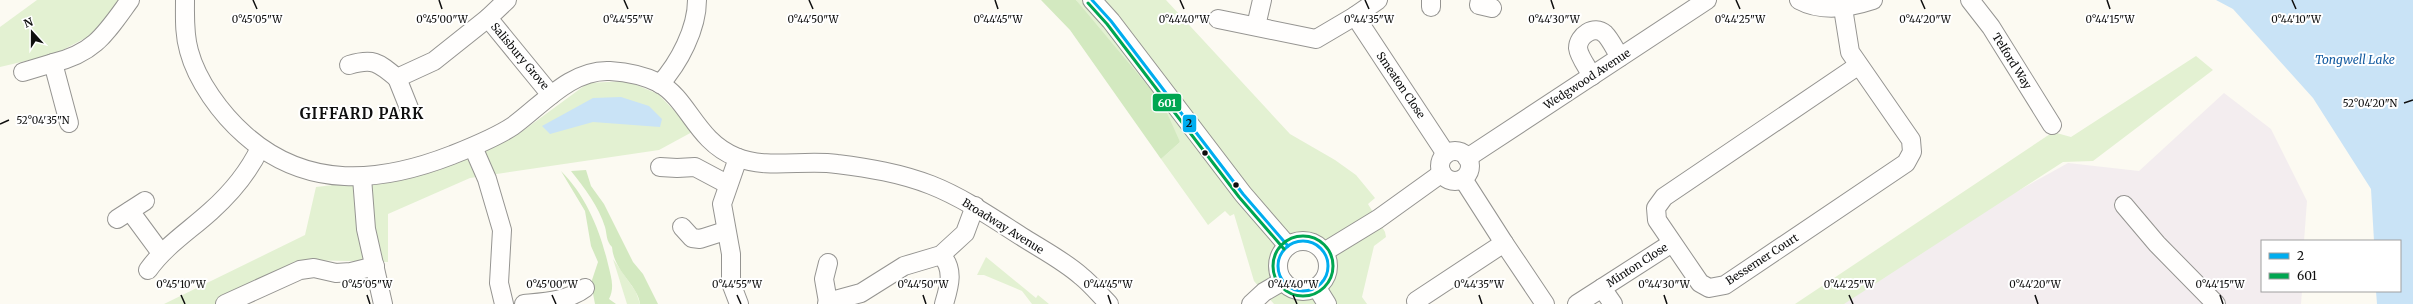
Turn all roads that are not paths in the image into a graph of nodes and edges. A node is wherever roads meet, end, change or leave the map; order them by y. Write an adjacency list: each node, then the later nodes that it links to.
1 (130, 0): 18 (street)
2 (185, 0): 30 (street, Broadway Avenue)
3 (507, 0): 14 (street, Salisbury Grove)
4 (697, 0): 24 (street)
5 (1092, 0): 46 (street)
6 (1262, 0): 16 (street)
7 (1378, 0): 13 (street)
8 (1707, 0): 17 (street, Wedgwood Avenue)
9 (1799, 0): 12 (street)
10 (1872, 0): 12 (street)
11 (1970, 0): 28 (street, Telford Way)
12 (1843, 8): 20 (street, Bessemer Court)
13 (1355, 16): 16 (street); 31 (street, Smeaton Close)
14 (488, 18): 23 (street, Salisbury Grove); 25 (street, Salisbury Grove)
15 (1218, 19): 16 (street)
16 (1256, 26)
17 (1620, 57): 22 (street, Wedgwood Avenue); 22 (street)
18 (53, 63): 21 (street); 27 (street)
19 (349, 65): 23 (street)
20 (1858, 65): 45 (street, Bessemer Court); 45 (street, Bessemer Court)
21 (23, 72)
22 (1592, 76): 33 (street, Wedgwood Avenue)
23 (397, 78): 26 (street)
24 (660, 84): 25 (street, Broadway Avenue); 32 (street, Broadway Avenue)
25 (551, 95): 29 (street, Broadway Avenue)
26 (409, 108)
27 (69, 123)
28 (2052, 125)
29 (473, 146): 36 (street, Broadway Avenue); 61 (street)
30 (260, 148): 36 (street, Broadway Avenue); 48 (street)
31 (1446, 154): 33 (street); 35 (street)
32 (738, 158): 38 (street); 40 (street, Broadway Avenue)
33 (1467, 158): 37 (street)
34 (660, 167): 38 (street)
35 (1442, 173): 37 (street); 47 (street)
36 (362, 178): 51 (street)
37 (1463, 178): 44 (street)
38 (727, 184): 43 (street)
39 (2124, 205): 71 (street)
40 (975, 206): 49 (street); 65 (street, Broadway Avenue)
41 (131, 210): 48 (street)
42 (682, 227): 43 (street)
43 (725, 231): 63 (street)
44 (1504, 243): 57 (street); 68 (street)
45 (1672, 243): 56 (street, Minton Close)
46 (1288, 246): 47 (street); 53 (street)
47 (1324, 252): 55 (street)
48 (161, 253): 52 (street)
49 (941, 255): 58 (street); 64 (street)
50 (828, 263): 58 (street)
51 (375, 266): 59 (street); 60 (street)
52 (148, 270)
53 (1283, 281): 55 (street); 66 (street)
54 (585, 288): 62 (street)
55 (1317, 288): 67 (street)
56 (1602, 288): 69 (street, Minton Close); 70 (street, Minton Close)
57 (1416, 301)
58 (828, 303)
59 (226, 304)
60 (383, 304)
61 (504, 304)
62 (524, 304)
63 (739, 304)
64 (944, 304)
65 (1109, 304)
66 (1251, 304)
67 (1327, 304)
68 (1545, 304)
69 (1577, 304)
70 (1613, 304)
71 (2216, 304)

